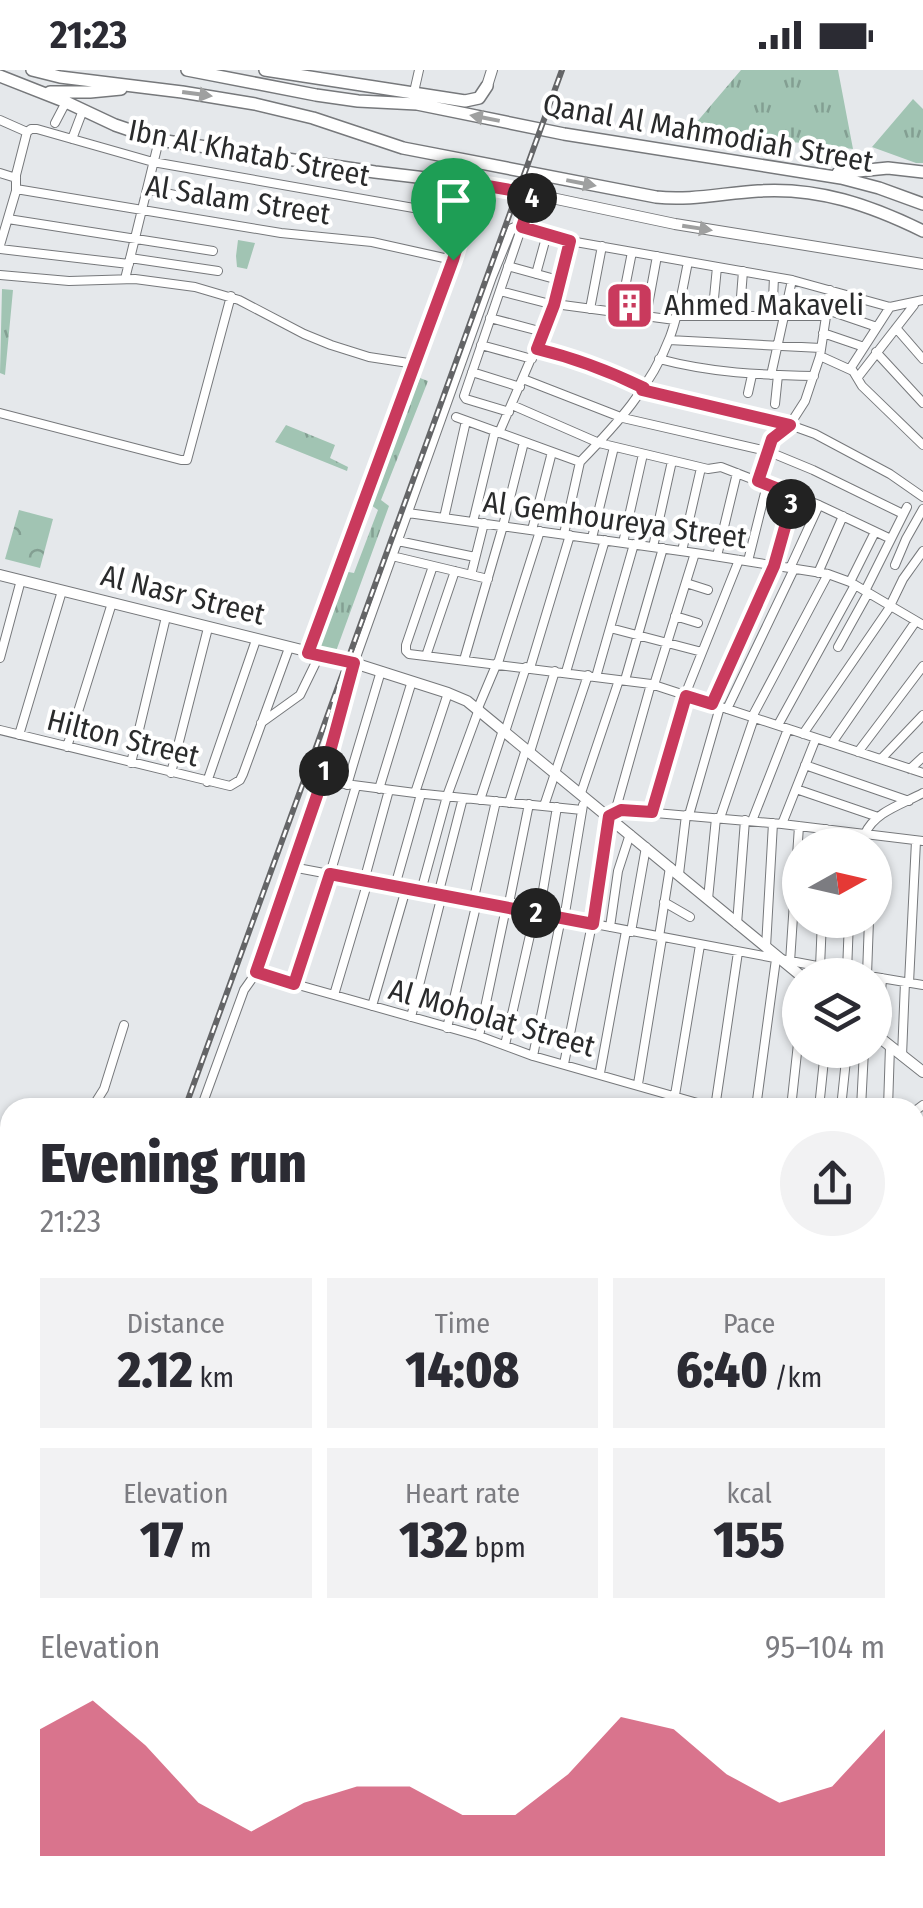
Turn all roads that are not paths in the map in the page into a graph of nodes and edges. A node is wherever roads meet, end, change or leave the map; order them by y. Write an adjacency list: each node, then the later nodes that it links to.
1 (76, 70): 9 (main road)
2 (187, 70): 7 (main road, Qanal Al Mahmodiah Street)
3 (265, 70): 13 (main road)
4 (419, 70): 13 (street)
5 (492, 70): 11 (street)
6 (39, 71): 9 (main road, Qanal Al Mahmodiah Street)
7 (221, 74): 24 (main road, Qanal Al Mahmodiah Street, one-way to 7)
8 (0, 76): 12 (main road)
9 (87, 80): 10 (main road, Qanal Al Mahmodiah Street)
10 (137, 86): 12 (main road); 36 (main road, Qanal Al Mahmodiah Street, one-way to 36)
11 (486, 86): 13 (main road)
12 (36, 90): 14 (main road)
13 (414, 92)
14 (66, 102): 15 (main road); 17 (street)
15 (84, 110): 19 (street); 20 (main road)
16 (0, 120): 18 (street, Ibn Al Khatab Street)
17 (55, 123)
18 (27, 132): 19 (street, Ibn Al Khatab Street); 25 (street)
19 (72, 139): 21 (street, Ibn Al Khatab Street)
20 (159, 140): 21 (street); 26 (main road)
21 (153, 162): 28 (street); 34 (street, Ibn Al Khatab Street)
22 (923, 172): 24 (main road, Qanal Al Mahmodiah Street)
23 (0, 173): 25 (street)
24 (822, 175): 30 (main road, Qanal Al Mahmodiah Street)
25 (16, 178): 27 (street)
26 (476, 184): 29 (main road); 34 (street)
27 (16, 189): 31 (street, Al Salam Street); 33 (street)
28 (146, 189): 31 (street); 32 (street)
29 (533, 194): 35 (street); 48 (street, one-way to 48)
30 (923, 204)
31 (142, 208): 38 (street); 45 (street, Al Salam Street)
32 (235, 208)
33 (8, 219): 38 (street); 41 (street)
34 (465, 220): 45 (street)
35 (522, 227): 37 (street); 49 (street); 124 (street)
36 (923, 231)
37 (546, 234): 39 (street); 53 (street)
38 (135, 239): 42 (street); 46 (street)
39 (570, 241): 40 (street); 58 (street)
40 (602, 246): 43 (street); 67 (street)
41 (0, 247): 46 (street)
42 (213, 251)
43 (632, 252): 44 (street); 69 (street)
44 (657, 256): 47 (street); 71 (street)
45 (453, 260): 90 (street)
46 (130, 261): 51 (street); 56 (street)
47 (688, 262): 50 (street); 75 (street)
48 (923, 264)
49 (508, 266): 53 (street); 60 (street)
50 (717, 266): 52 (street); 63 (street)
51 (218, 271)
52 (743, 271): 55 (street); 62 (street)
53 (536, 274): 58 (street)
54 (0, 275): 56 (street)
55 (774, 276): 57 (street); 64 (street)
56 (126, 278): 61 (street)
57 (792, 280): 59 (street); 72 (street)
58 (562, 281): 66 (street)
59 (830, 290): 68 (street); 70 (street)
60 (500, 291): 66 (street); 74 (street)
61 (231, 296): 90 (street); 103 (street)
62 (741, 297)
63 (714, 298)
64 (772, 300)
65 (916, 303): 68 (street); 73 (street); 77 (street)
66 (555, 304): 67 (street); 78 (street)
67 (590, 308): 69 (street)
68 (890, 308): 76 (street)
69 (620, 313): 71 (street)
70 (826, 313): 72 (street); 76 (street); 79 (street)
71 (646, 316): 75 (street)
72 (784, 316): 75 (street); 82 (street)
73 (923, 316)
74 (490, 318): 78 (street); 81 (street)
75 (675, 318): 80 (street)
76 (877, 327): 83 (street)
77 (896, 328): 86 (street); 88 (street)
78 (544, 332): 84 (street)
79 (823, 334): 83 (street); 85 (street)
80 (669, 340): 82 (street); 89 (street)
81 (481, 345): 87 (street); 92 (street)
82 (778, 345): 85 (street); 94 (street)
83 (864, 347): 91 (street)
84 (537, 349): 87 (street); 98 (street)
85 (820, 352): 91 (street); 95 (street)
86 (876, 352): 96 (street); 100 (street)
87 (532, 359): 97 (street)
88 (923, 359)
89 (659, 360): 93 (street); 98 (street)
90 (415, 364): 177 (street)
91 (850, 369): 96 (street)
92 (472, 372): 97 (street); 102 (street)
93 (752, 374): 94 (street); 99 (street)
94 (775, 375): 95 (street); 101 (street)
95 (814, 376): 107 (street)
96 (858, 377): 111 (street)
97 (522, 383): 102 (street); 105 (street)
98 (643, 389): 105 (street); 107 (street)
99 (748, 393)
100 (922, 400)
101 (774, 404)
102 (510, 408): 108 (street); 110 (street)
103 (0, 413)
104 (456, 417): 106 (street)
105 (623, 418): 110 (street); 113 (street)
106 (466, 421): 108 (street); 127 (street)
107 (790, 425): 113 (street); 122 (street)
108 (497, 432): 109 (street); 128 (street)
109 (524, 442): 114 (street); 130 (street)
110 (598, 443): 112 (street); 117 (street)
111 (923, 445)
112 (614, 447): 115 (street); 134 (street)
113 (767, 451): 120 (street); 135 (street)
114 (552, 452): 117 (street); 131 (street)
115 (643, 454): 116 (street); 138 (street)
116 (672, 461): 118 (street); 140 (street)
117 (580, 462): 133 (street)
118 (701, 468): 119 (street); 141 (street)
119 (737, 473): 120 (street); 145 (street)
120 (762, 483): 121 (street); 147 (street)
121 (794, 495): 123 (street); 150 (street)
122 (923, 497)
123 (819, 505): 126 (street); 151 (street)
124 (408, 513): 127 (street, Al Gemhoureya Street); 136 (street)
125 (922, 513): 148 (street)
126 (844, 516): 132 (street); 153 (street)
127 (444, 518): 128 (street, Al Gemhoureya Street)
128 (474, 522): 129 (street, Al Gemhoureya Street)
129 (484, 524): 130 (street, Al Gemhoureya Street); 146 (street)
130 (503, 526): 131 (street, Al Gemhoureya Street); 156 (street)
131 (536, 530): 133 (street, Al Gemhoureya Street); 182 (street)
132 (876, 532): 135 (street); 159 (street)
133 (567, 535): 134 (street, Al Gemhoureya Street); 184 (street)
134 (592, 538): 137 (street, Al Gemhoureya Street)
135 (890, 539): 162 (street)
136 (398, 540): 144 (street); 146 (street)
137 (605, 540): 138 (street, Al Gemhoureya Street); 187 (street)
138 (623, 543): 139 (street, Al Gemhoureya Street)
139 (634, 544): 140 (street, Al Gemhoureya Street); 170 (street)
140 (658, 548): 141 (street, Al Gemhoureya Street); 171 (street)
141 (682, 551): 143 (street, Al Gemhoureya Street)
142 (923, 551): 164 (street)
143 (695, 553): 145 (street, Al Gemhoureya Street); 158 (street)
144 (392, 556): 149 (street); 181 (street)
145 (716, 556): 147 (street, Al Gemhoureya Street)
146 (475, 557): 154 (street)
147 (743, 561): 150 (street, Al Gemhoureya Street); 176 (street)
148 (896, 565)
149 (433, 566): 152 (street); 178 (street)
150 (774, 566): 151 (street, Al Gemhoureya Street); 194 (street)
151 (792, 568): 153 (street, Al Gemhoureya Street); 194 (street)
152 (455, 571): 154 (street); 178 (street)
153 (823, 573): 159 (street, Al Gemhoureya Street); 197 (street)
154 (471, 575): 156 (street)
155 (0, 577): 157 (street, Al Nasr Street)
156 (488, 579): 180 (street)
157 (21, 580): 160 (street, Al Nasr Street); 179 (street)
158 (686, 583): 161 (street); 165 (street)
159 (852, 584): 162 (street, Al Gemhoureya Street); 199 (street)
160 (62, 590): 163 (street, Al Nasr Street); 204 (street)
161 (708, 590)
162 (866, 592): 164 (street, Al Gemhoureya Street); 175 (street)
163 (112, 603): 166 (street, Al Nasr Street); 207 (street)
164 (890, 606): 167 (street, Al Gemhoureya Street); 203 (street)
165 (675, 616): 168 (street); 173 (street)
166 (166, 617): 169 (street, Al Nasr Street); 212 (street)
167 (920, 620): 206 (street)
168 (698, 622)
169 (208, 628): 172 (street, Al Nasr Street); 216 (street)
170 (610, 628): 171 (street); 188 (street)
171 (638, 635): 173 (street); 189 (street)
172 (256, 640): 174 (street, Al Nasr Street); 219 (street)
173 (667, 643): 176 (street); 191 (street)
174 (289, 648): 177 (street, Al Nasr Street); 198 (street)
175 (838, 648)
176 (702, 652): 193 (street)
177 (314, 654): 181 (street, Al Nasr Street); 198 (street)
178 (426, 656): 180 (street)
179 (0, 658)
180 (464, 660): 182 (street)
181 (354, 663): 185 (street, Al Nasr Street); 218 (street)
182 (498, 663): 184 (street); 195 (street)
183 (923, 666): 209 (street)
184 (528, 667): 186 (street); 202 (street)
185 (380, 671): 190 (street, Al Nasr Street); 220 (street)
186 (554, 671): 187 (street); 208 (street)
187 (566, 672): 188 (street)
188 (592, 676): 189 (street); 215 (street)
189 (622, 680): 191 (street); 224 (street)
190 (412, 681): 192 (street, Al Nasr Street); 222 (street)
191 (652, 684): 193 (street); 237 (street)
192 (448, 692): 195 (street, Al Nasr Street); 223 (street)
193 (686, 695): 194 (street); 236 (street)
194 (720, 706): 197 (street); 238 (street)
195 (478, 708): 202 (street, Al Nasr Street); 225 (street)
196 (923, 715): 211 (street)
197 (753, 717): 199 (street); 240 (street)
198 (261, 723): 219 (street, Hilton Street)
199 (778, 726): 200 (street)
200 (788, 729): 203 (street); 241 (street)
201 (0, 730): 204 (street, Hilton Street)
202 (504, 731): 208 (street, Al Nasr Street); 228 (street)
203 (803, 734): 205 (street)
204 (19, 735): 207 (street, Hilton Street)
205 (816, 738): 206 (street); 213 (street)
206 (832, 743): 209 (street)
207 (67, 747): 212 (street, Hilton Street)
208 (528, 750): 215 (street, Al Nasr Street); 231 (street)
209 (858, 752): 211 (street)
210 (923, 757): 214 (street)
211 (881, 760): 214 (street)
212 (131, 763): 216 (street, Hilton Street)
213 (805, 765): 221 (street); 229 (street)
214 (910, 769): 217 (street)
215 (554, 772): 224 (street, Al Nasr Street); 233 (street)
216 (171, 773): 219 (street, Hilton Street)
217 (923, 774)
218 (322, 781): 220 (street); 250 (street)
219 (207, 782)
220 (351, 785): 222 (street); 252 (street)
221 (796, 789): 239 (street); 242 (street)
222 (384, 790): 223 (street); 253 (street)
223 (418, 794): 225 (street); 254 (street)
224 (582, 794): 235 (street); 237 (street, Al Nasr Street)
225 (446, 796): 227 (street); 256 (street)
226 (922, 796): 229 (street)
227 (463, 798): 228 (street); 257 (street)
228 (480, 800): 230 (street)
229 (910, 800): 239 (street)
230 (496, 801): 231 (street); 259 (street)
231 (509, 802): 232 (street)
232 (528, 804): 233 (street); 261 (street)
233 (544, 806): 234 (street)
234 (557, 807): 235 (street); 262 (street)
235 (582, 810): 264 (street)
236 (652, 812): 237 (street); 238 (street)
237 (612, 814): 246 (street, Al Nasr Street); 265 (street)
238 (688, 815): 240 (street); 251 (street)
239 (878, 817): 245 (street)
240 (718, 818): 241 (street); 258 (street)
241 (748, 821): 242 (street); 266 (street)
242 (778, 824): 243 (street); 271 (street)
243 (800, 826): 244 (street); 273 (street)
244 (817, 828)
245 (871, 828)
246 (630, 834): 249 (street, Al Nasr Street); 267 (street)
247 (892, 839): 248 (street)
248 (919, 841): 279 (street)
249 (646, 847): 251 (street, Al Nasr Street); 268 (street)
250 (292, 867): 252 (street); 277 (street)
251 (674, 871): 258 (street, Al Nasr Street); 260 (street)
252 (330, 874): 253 (street); 280 (street)
253 (366, 881): 254 (street); 282 (street)
254 (395, 886): 255 (street)
255 (406, 888): 256 (street); 283 (street)
256 (422, 892): 257 (street)
257 (440, 895): 259 (street); 284 (street)
258 (708, 898): 266 (street, Al Nasr Street)
259 (475, 902): 261 (street); 286 (street)
260 (664, 902): 263 (street); 269 (street)
261 (507, 908): 262 (street); 287 (street)
262 (537, 914): 264 (street); 288 (street)
263 (690, 917)
264 (563, 918): 265 (street); 290 (street)
265 (593, 924): 267 (street); 292 (street)
266 (737, 924): 271 (street, Al Nasr Street)
267 (610, 928): 268 (street)
268 (628, 931): 269 (street); 299 (street)
269 (660, 937): 270 (street); 300 (street)
270 (700, 945): 272 (street); 301 (street)
271 (766, 947): 274 (street, Al Nasr Street)
272 (738, 952): 275 (street); 305 (street)
273 (783, 958)
274 (782, 960)
275 (782, 961)
276 (782, 966): 306 (street)
277 (256, 972): 280 (street, Al Moholat Street); 303 (street)
278 (892, 979): 279 (street)
279 (907, 982): 281 (street); 291 (street)
280 (294, 984): 282 (street, Al Moholat Street)
281 (923, 985)
282 (334, 995): 283 (street, Al Moholat Street)
283 (372, 1006): 284 (street, Al Moholat Street)
284 (410, 1017): 286 (street, Al Moholat Street)
285 (124, 1026): 302 (street)
286 (447, 1028): 287 (street, Al Moholat Street)
287 (479, 1036): 288 (street, Al Moholat Street)
288 (506, 1045): 290 (street, Al Moholat Street)
289 (892, 1048): 291 (street)
290 (533, 1056): 292 (street, Al Moholat Street)
291 (902, 1056): 298 (street)
292 (564, 1064): 299 (street, Al Moholat Street)
293 (795, 1068): 307 (street)
294 (822, 1068): 308 (street)
295 (846, 1068): 309 (street)
296 (863, 1068): 310 (street)
297 (889, 1068): 311 (street)
298 (923, 1072)
299 (600, 1074): 300 (street, Al Moholat Street)
300 (638, 1084): 301 (street, Al Moholat Street)
301 (675, 1095): 304 (street, Al Moholat Street)
302 (98, 1098)
303 (205, 1098)
304 (684, 1098)
305 (716, 1098)
306 (758, 1098)
307 (792, 1098)
308 (819, 1098)
309 (842, 1098)
310 (861, 1098)
311 (888, 1098)

